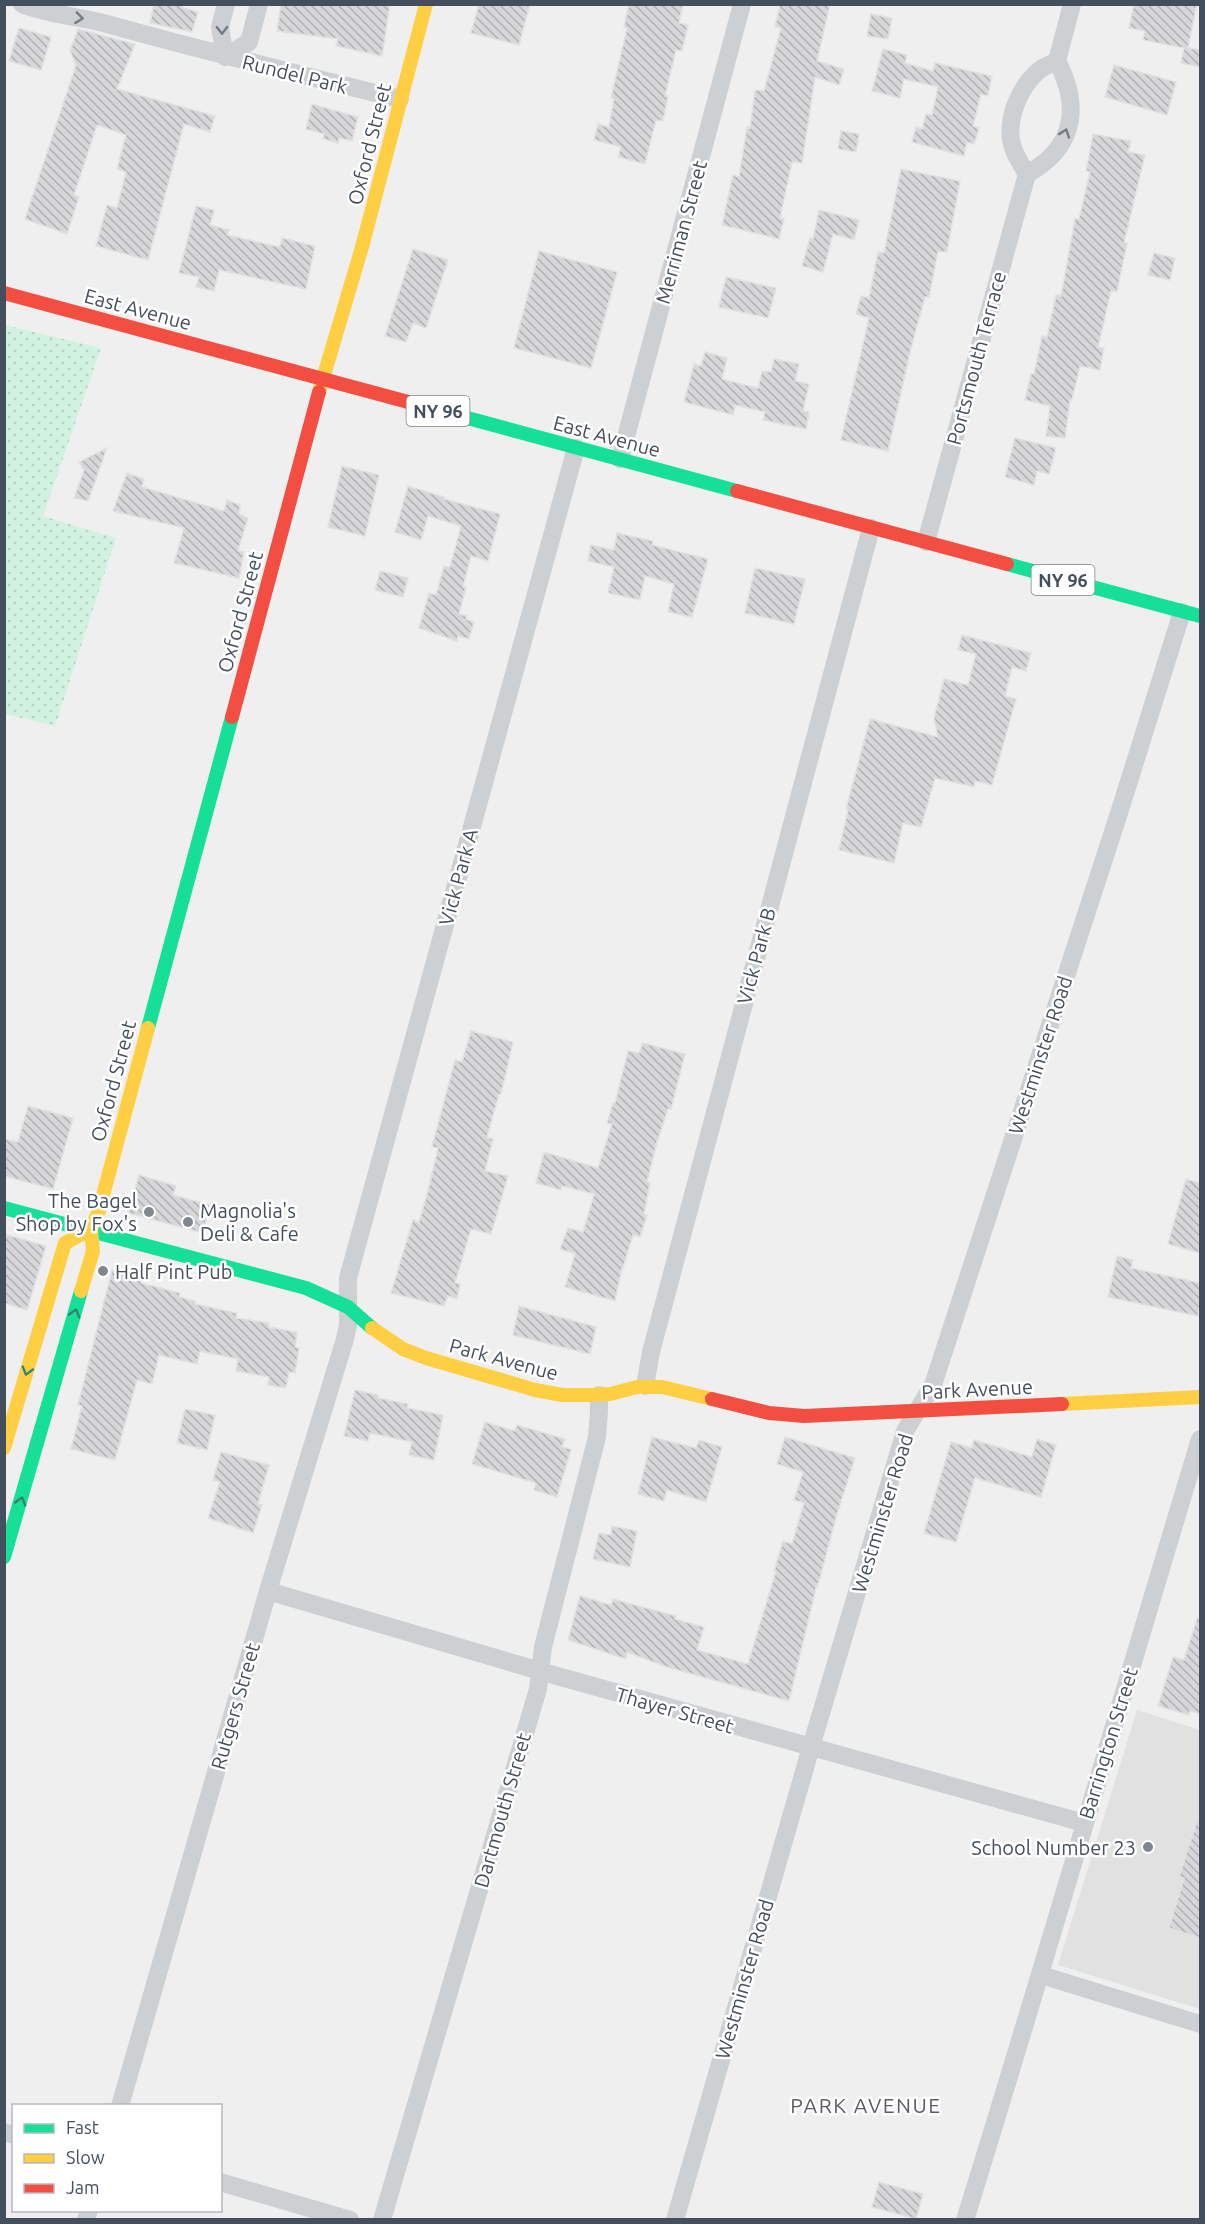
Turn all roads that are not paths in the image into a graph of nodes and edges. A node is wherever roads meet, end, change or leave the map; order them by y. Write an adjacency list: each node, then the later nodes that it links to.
1 (22, 4): 7 (street, one-way to 7)
2 (226, 4): 7 (street, Rundel Park, one-way to 7)
3 (259, 4): 7 (street, Rundel Park)
4 (426, 4): 9 (street, Oxford Street)
5 (742, 4): 14 (street, Merriman Street)
6 (1072, 4): 8 (street)
7 (225, 57): 9 (street, Rundel Park)
8 (1057, 61): 10 (street, one-way to 8); 10 (street)
9 (400, 99): 12 (street, Oxford Street)
10 (1027, 174): 16 (street, Portsmouth Terrace)
11 (4, 293): 12 (street, East Avenue / NY 96)
12 (324, 380): 13 (street, East Avenue / NY 96); 20 (street, Oxford Street)
13 (576, 448): 14 (street, East Avenue / NY 96); 21 (street, Vick Park A)
14 (620, 459): 15 (street, East Avenue / NY 96)
15 (871, 528): 16 (street, East Avenue / NY 96); 22 (street, Vick Park B)
16 (926, 542): 17 (street, East Avenue / NY 96)
17 (1182, 612): 18 (street, East Avenue / NY 96); 25 (street, Westminster Road)
18 (1200, 616)
19 (4, 1208): 20 (street, Park Avenue)
20 (91, 1229): 21 (street, Park Avenue); 27 (street, one-way to 27); 28 (street, Oxford Street, one-way to 20)
21 (348, 1307): 23 (street, Park Avenue); 29 (street, Rutgers Street)
22 (645, 1386): 23 (street, Park Avenue); 25 (street, Park Avenue)
23 (599, 1395): 30 (street, Dartmouth Street)
24 (1200, 1397): 25 (street, Park Avenue)
25 (917, 1411): 31 (street, Westminster Road)
26 (1200, 1439): 32 (street, Barrington Street)
27 (4, 1448)
28 (4, 1557)
29 (268, 1591): 30 (street, Thayer Street); 35 (street, Rutgers Street)
30 (540, 1672): 31 (street, Thayer Street); 38 (street, Dartmouth Street)
31 (811, 1748): 32 (street, Thayer Street); 39 (street, Westminster Road)
32 (1084, 1822): 33 (street, Barrington Street)
33 (1041, 1975): 34 (street); 40 (street, Barrington Street)
34 (1200, 2025)
35 (121, 2104)
36 (222, 2183): 37 (street)
37 (350, 2220)
38 (382, 2220)
39 (675, 2220)
40 (964, 2220)

